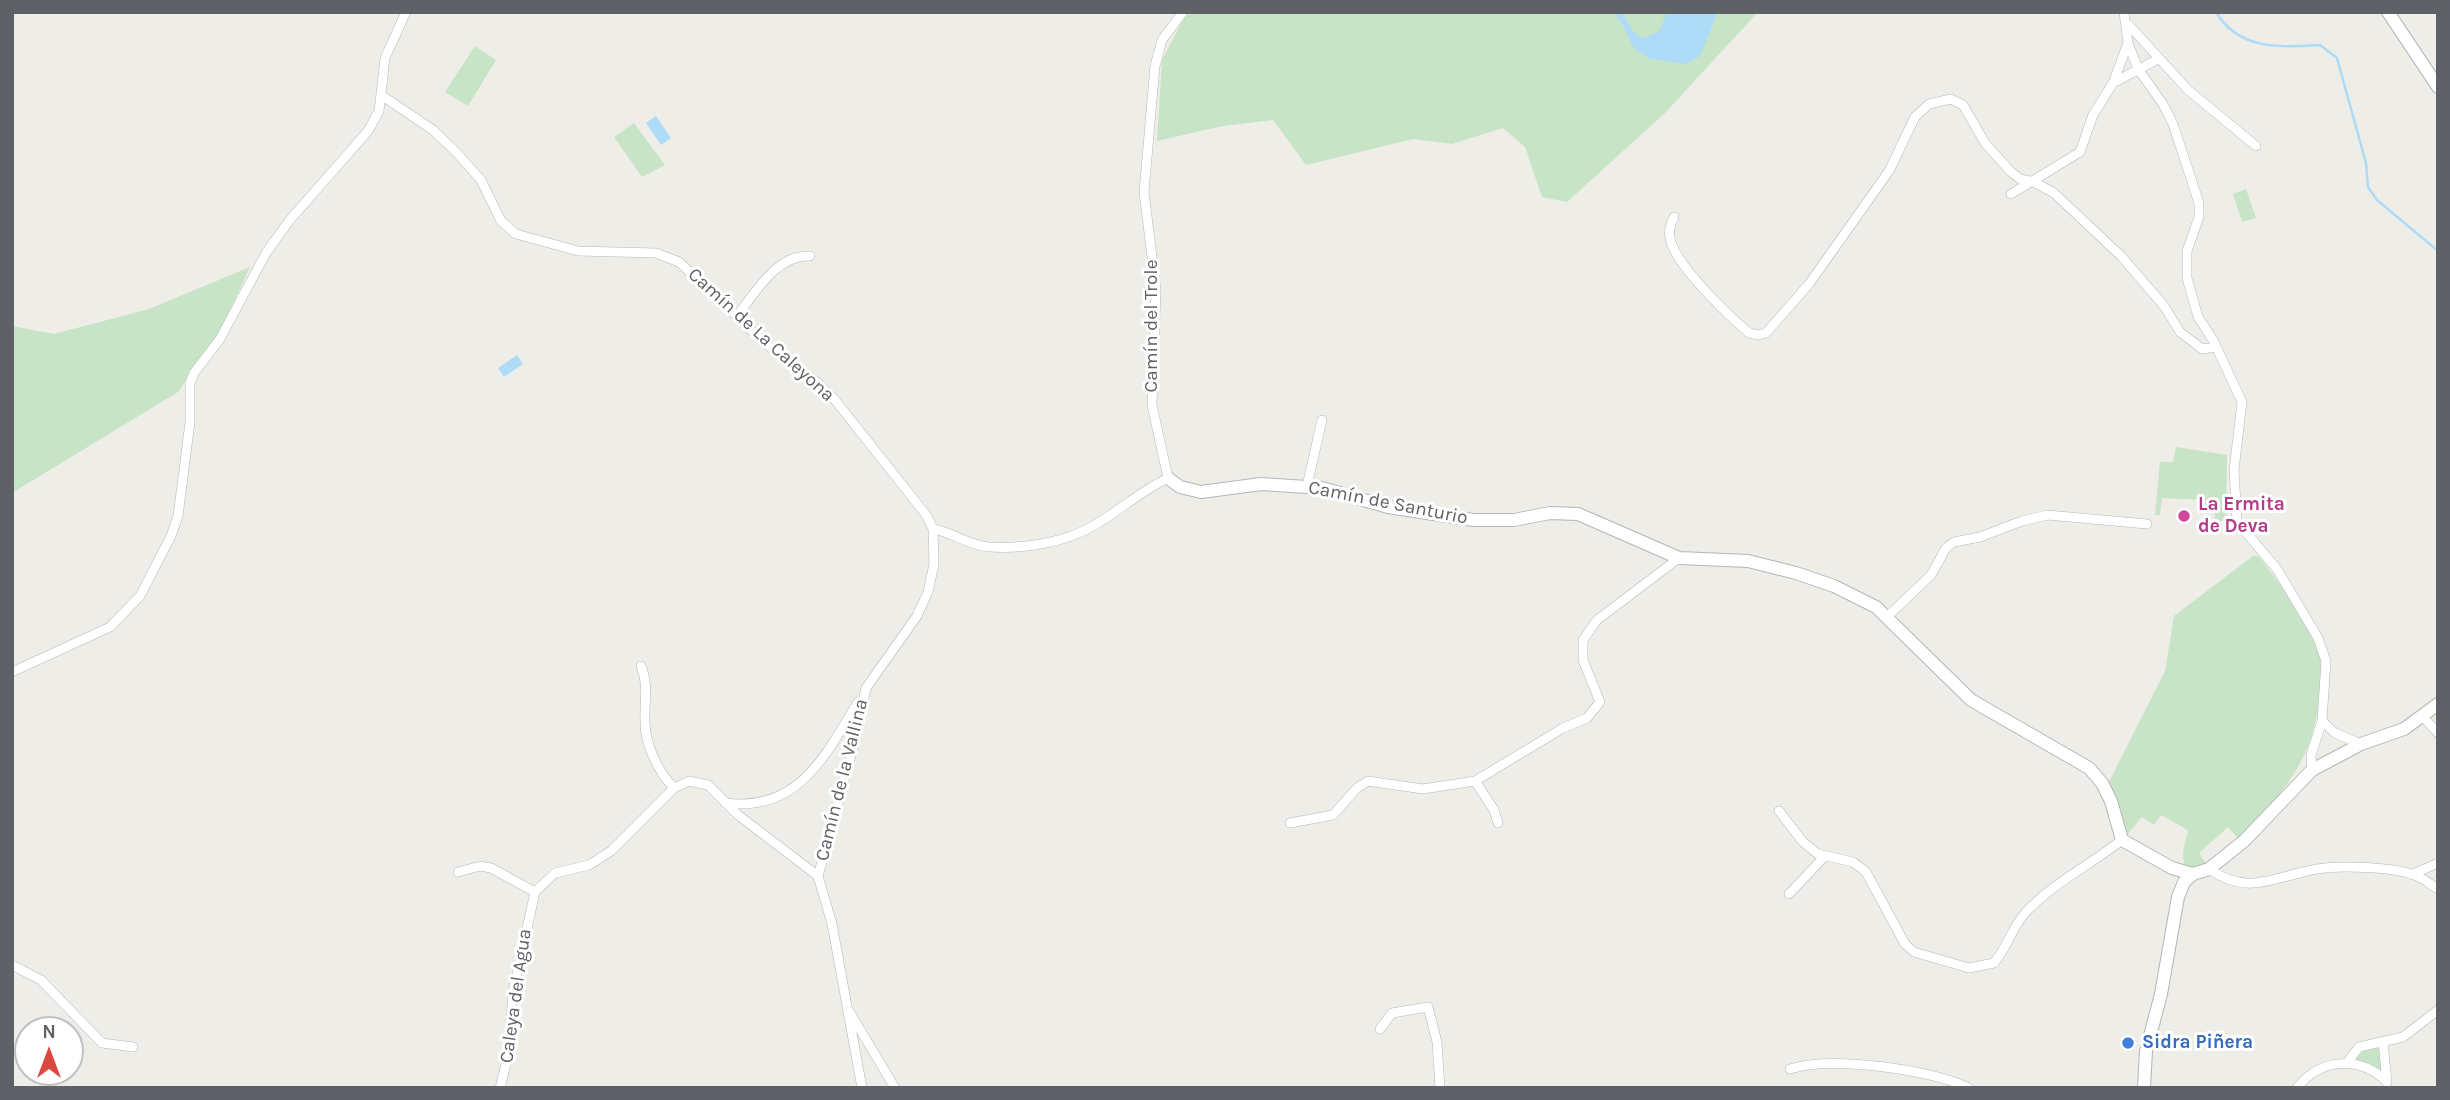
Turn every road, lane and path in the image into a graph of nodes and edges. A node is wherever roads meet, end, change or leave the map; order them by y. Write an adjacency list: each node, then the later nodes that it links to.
1 (406, 12): 11 (street)
2 (1183, 12): 20 (street, Camín del Trole)
3 (2124, 12): 5 (street)
4 (2388, 12): 10 (street)
5 (2128, 24): 6 (street); 7 (street)
6 (2127, 43): 8 (street); 9 (street)
7 (2158, 59): 8 (street); 12 (street)
8 (2138, 69): 9 (street); 18 (street)
9 (2113, 83): 13 (street)
10 (2438, 87)
11 (381, 95): 17 (street, Camín de La Caleyona); 27 (street)
12 (2256, 146)
13 (2034, 182): 14 (street); 15 (street); 18 (street)
14 (2011, 194)
15 (1674, 217)
16 (810, 256): 17 (street)
17 (737, 316): 23 (street, Camín de La Caleyona)
18 (2216, 347): 31 (street)
19 (1322, 420): 21 (street)
20 (1168, 478): 21 (street, Camín de Santurio); 23 (street)
21 (1307, 486): 24 (street, Camín de Santurio)
22 (2147, 524): 25 (street)
23 (933, 529): 28 (street, Camín de la Vallina)
24 (1679, 558): 25 (street, Camín de Santurio); 35 (street)
25 (1888, 616): 41 (street, Camín de Santurio)
26 (641, 666): 36 (street)
27 (12, 672)
28 (864, 701): 37 (street); 48 (street, Camín de la Vallina)
29 (2438, 704): 30 (street)
30 (2421, 716): 32 (street); 33 (street)
31 (2322, 721): 33 (street); 34 (street)
32 (2438, 733)
33 (2361, 744): 34 (street)
34 (2312, 770): 44 (street)
35 (1475, 782): 39 (street); 40 (street)
36 (674, 788): 37 (street); 50 (street)
37 (725, 803): 48 (street)
38 (1779, 811): 42 (street)
39 (1290, 823)
40 (1498, 823)
41 (2122, 840): 42 (street); 46 (street)
42 (1825, 857): 51 (street)
43 (2438, 863): 47 (street)
44 (2209, 869): 46 (street); 47 (street)
45 (458, 872): 50 (street)
46 (2193, 874): 66 (street)
47 (2413, 874): 49 (street)
48 (818, 876): 53 (street, Camín de la Vallina)
49 (2438, 888)
50 (535, 892): 61 (street, Caleya del Agua)
51 (1789, 894)
52 (12, 965): 57 (street)
53 (846, 1005): 62 (street, Camín de la Vallina); 63 (street)
54 (2438, 1010): 56 (street)
55 (1380, 1029): 64 (street)
56 (2383, 1042): 58 (street); 60 (street)
57 (133, 1047)
58 (2347, 1063): 60 (street); 67 (street)
59 (1790, 1069): 65 (street)
60 (2388, 1085)
61 (500, 1088)
62 (862, 1088)
63 (895, 1088)
64 (1440, 1088)
65 (1969, 1088)
66 (2144, 1088)
67 (2297, 1088)

